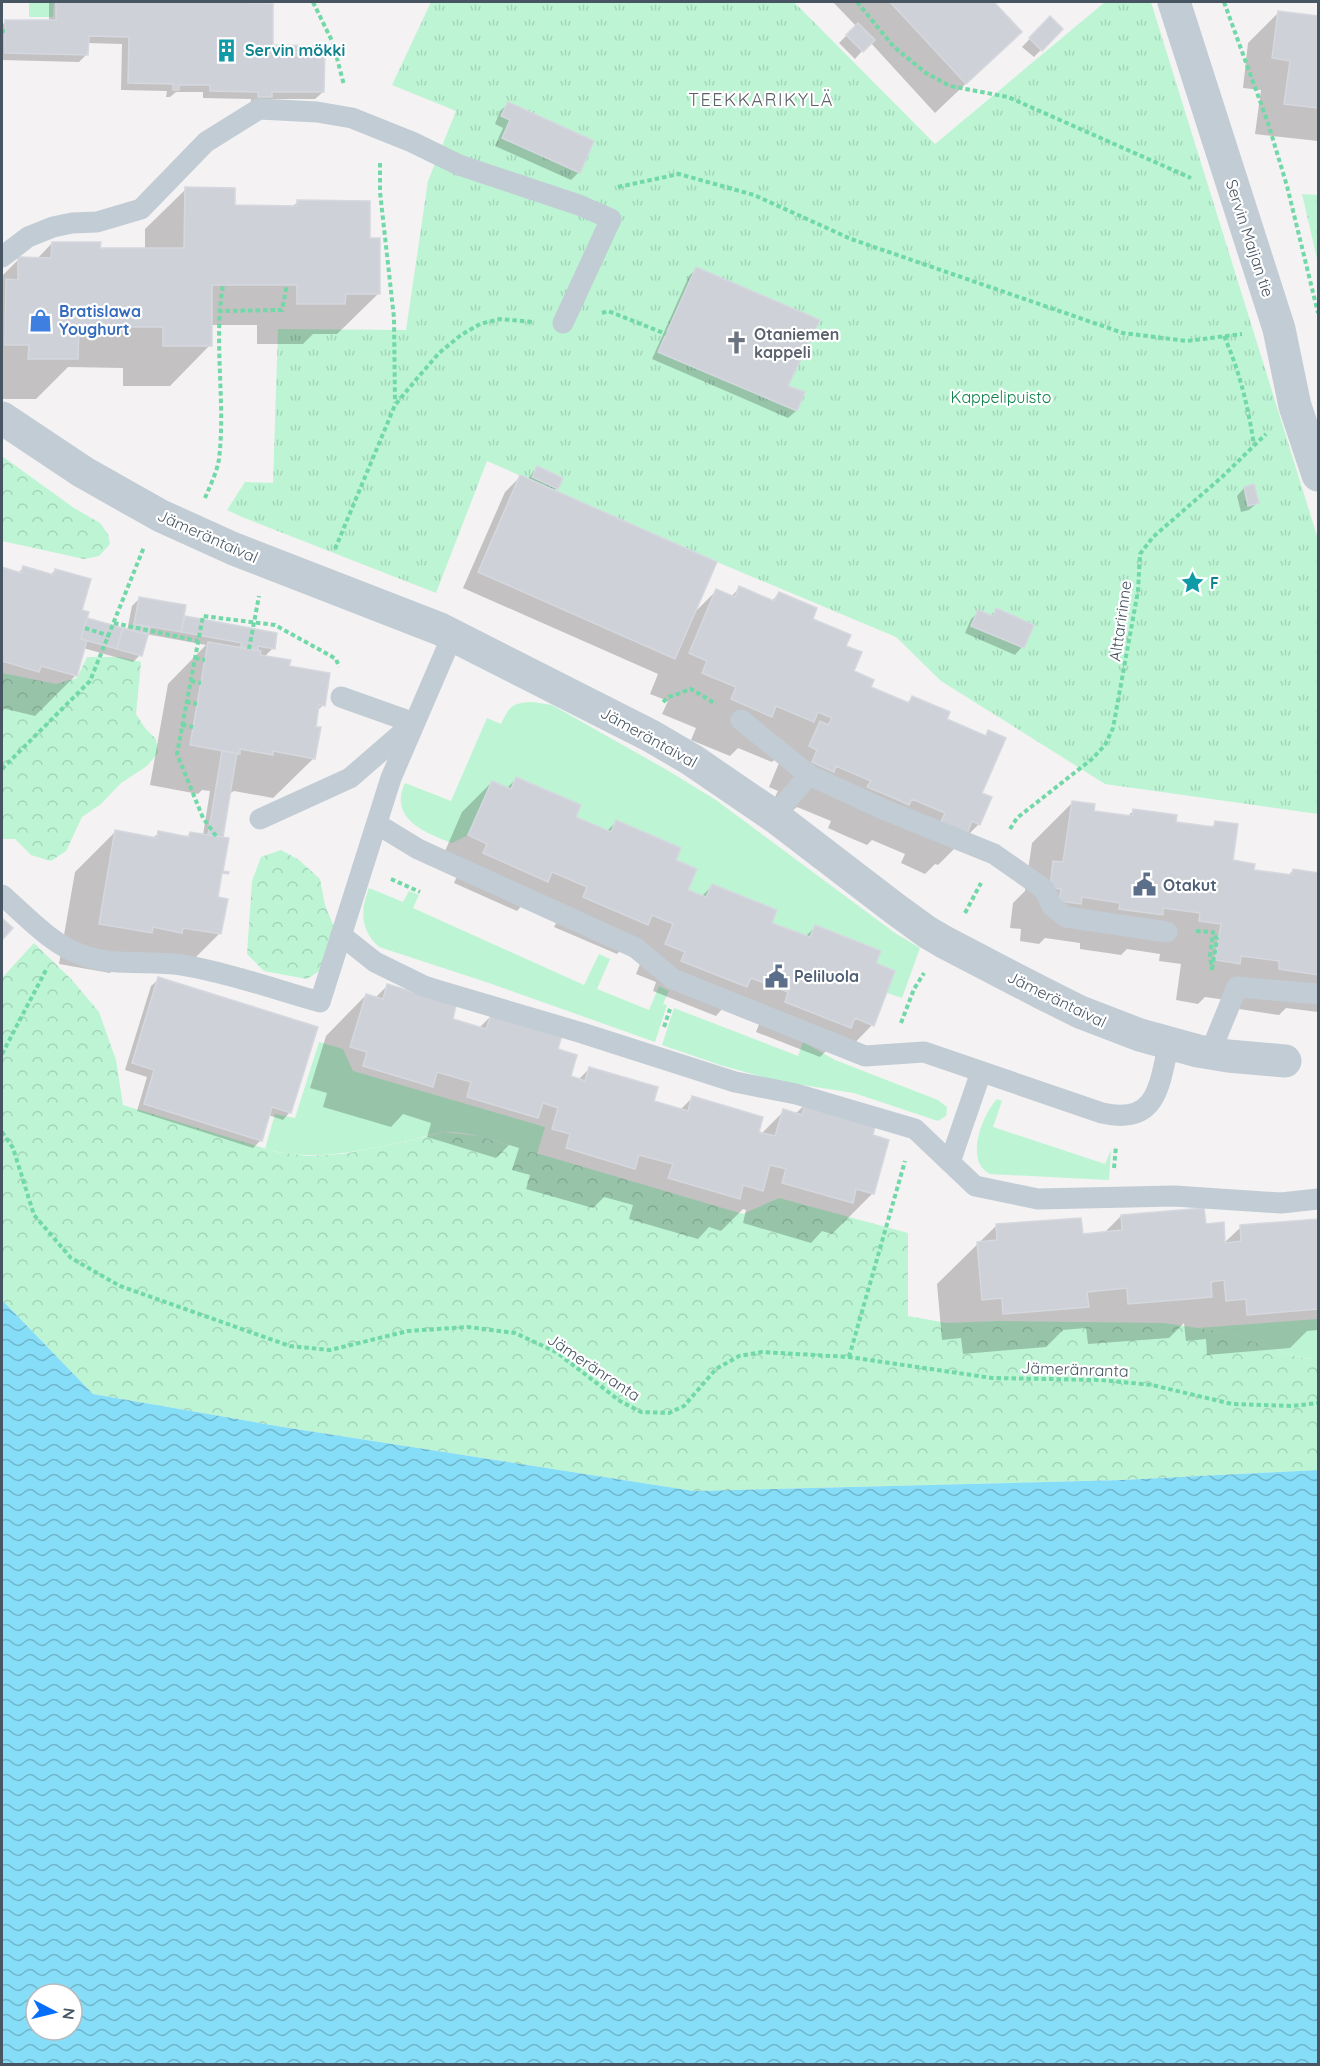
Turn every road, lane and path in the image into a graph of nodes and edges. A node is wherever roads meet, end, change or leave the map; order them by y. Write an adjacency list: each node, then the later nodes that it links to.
1 (313, 2): 5 (path)
2 (857, 2): 7 (path)
3 (1174, 2): 7 (street, Servin Maijan tie)
4 (1224, 2): 13 (path)
5 (352, 118): 6 (lane); 9 (lane)
6 (379, 129): 8 (lane); 18 (path)
7 (1237, 198): 15 (street, Servin Maijan tie)
8 (579, 205): 14 (lane); 17 (path)
9 (2, 257)
10 (223, 285): 12 (path)
11 (287, 285): 12 (path)
12 (218, 311): 23 (path)
13 (1318, 313)
14 (563, 323): 16 (path); 18 (path)
15 (1279, 329): 17 (path); 19 (street, Servin Maijan tie)
16 (666, 334)
17 (1224, 336): 21 (path)
18 (395, 405): 25 (path)
19 (1295, 405): 21 (path, Alttaririnne); 22 (street, Servin Maijan tie)
20 (2, 418): 25 (street, Jämeräntaival)
21 (1254, 446): 53 (path, Alttaririnne)
22 (1318, 476)
23 (202, 507)
24 (146, 544): 28 (path)
25 (322, 584): 30 (street, Jämeräntaival)
26 (260, 590): 27 (path)
27 (255, 621): 32 (path); 33 (path); 39 (path)
28 (114, 623): 31 (path); 32 (path)
29 (85, 628): 31 (path)
30 (453, 634): 44 (lane); 49 (street, Jämeräntaival)
31 (110, 636): 47 (path)
32 (198, 641): 34 (path)
33 (249, 649)
34 (195, 658): 35 (path); 36 (path)
35 (205, 660)
36 (191, 681): 37 (path); 41 (path)
37 (201, 683)
38 (692, 689): 40 (path)
39 (340, 697): 44 (lane)
40 (669, 697)
41 (186, 702): 42 (path); 45 (path)
42 (197, 704)
43 (741, 720): 48 (lane)
44 (414, 723): 50 (lane); 51 (lane)
45 (182, 724): 46 (path); 52 (path)
46 (193, 727)
47 (2, 769)
48 (808, 775): 49 (lane); 53 (lane)
49 (774, 816): 65 (street, Jämeräntaival)
50 (260, 819)
51 (377, 824): 59 (lane); 69 (lane)
52 (216, 836)
53 (994, 854): 57 (lane)
54 (2, 895): 61 (lane)
55 (976, 896): 56 (path)
56 (960, 922)
57 (1167, 932)
58 (1213, 932): 63 (path)
59 (341, 935): 61 (lane); 70 (lane)
60 (1212, 938): 62 (path)
61 (60, 943): 67 (path)
62 (1210, 956)
63 (1212, 971)
64 (1318, 994): 66 (lane)
65 (1169, 1043): 66 (street, Jämeräntaival); 69 (lane)
66 (1210, 1053): 68 (street, Jämeräntaival)
67 (2, 1054)
68 (1285, 1060)
69 (981, 1072): 73 (lane)
70 (915, 1129): 73 (lane); 76 (path)
71 (2, 1132): 76 (path, Jämeränranta)
72 (1116, 1146): 74 (path)
73 (950, 1162): 75 (lane)
74 (1114, 1168)
75 (1318, 1199)
76 (849, 1357): 77 (path, Jämeränranta)
77 (1318, 1403)

